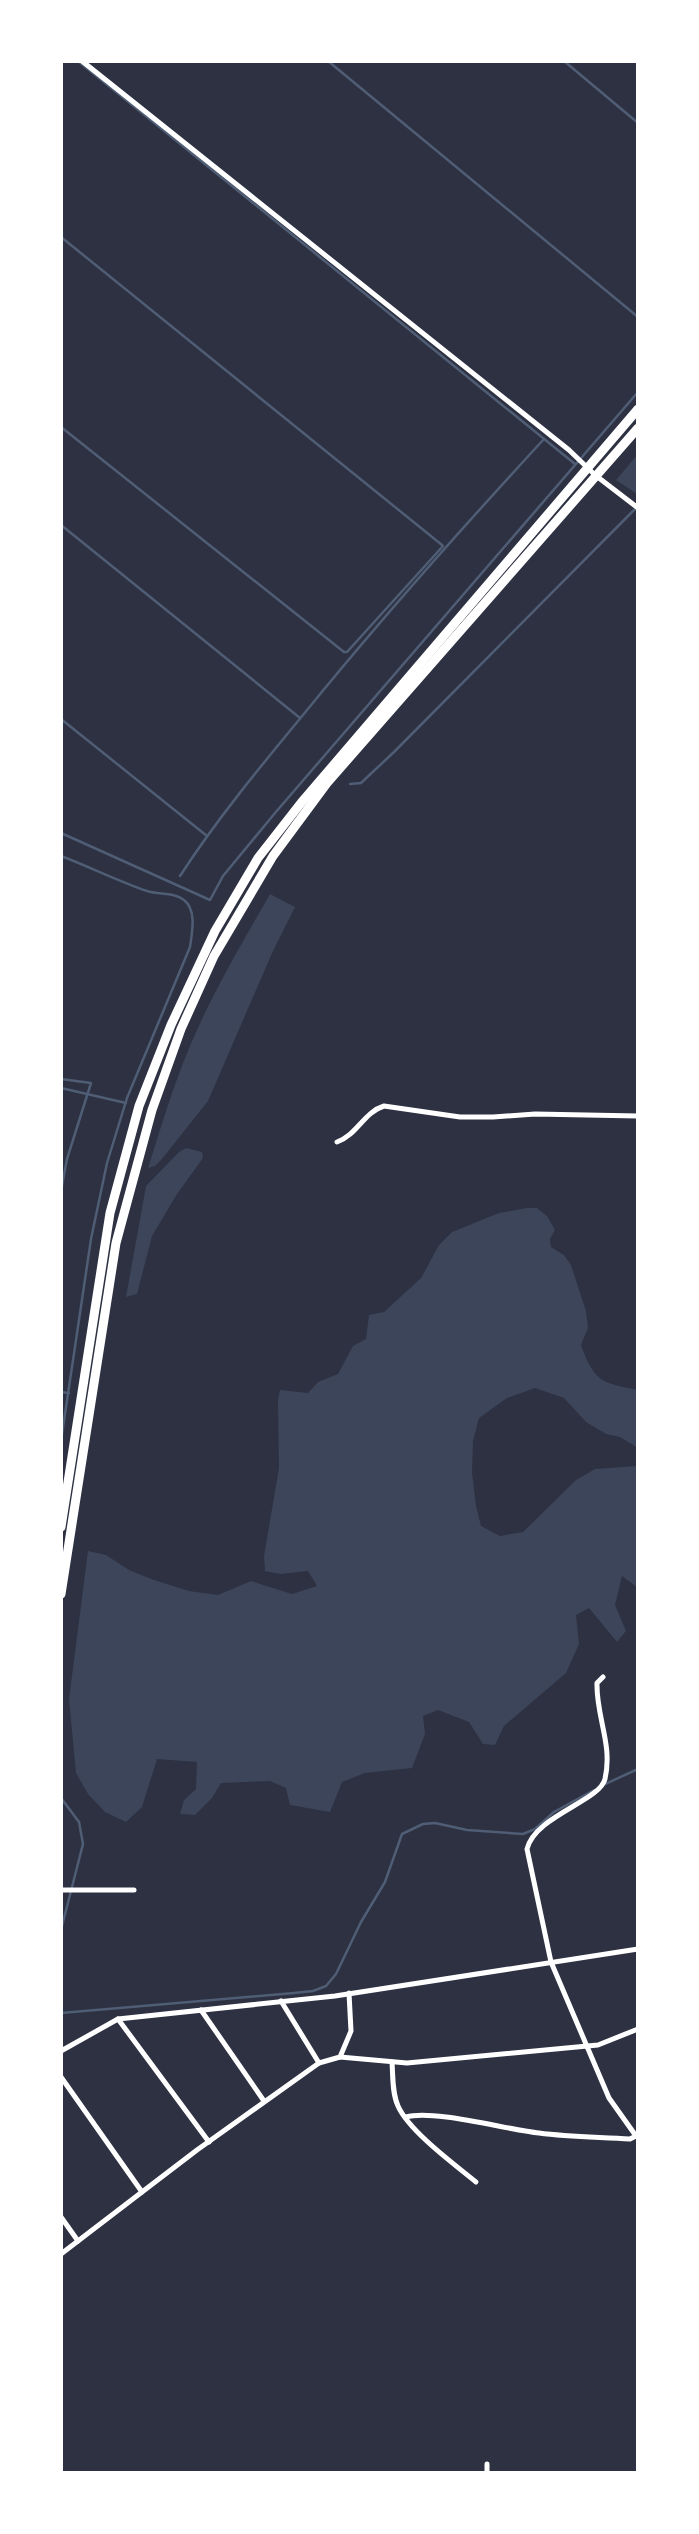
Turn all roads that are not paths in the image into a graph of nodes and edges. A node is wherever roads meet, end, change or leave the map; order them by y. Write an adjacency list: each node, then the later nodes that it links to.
1 (82, 61): 4 (street)
2 (638, 409): 4 (highway)
3 (638, 428): 5 (highway)
4 (588, 468): 5 (street); 9 (highway)
5 (595, 475): 6 (street); 10 (highway)
6 (638, 508)
7 (638, 1116): 8 (street)
8 (337, 1142)
9 (61, 1527)
10 (61, 1594)
11 (603, 1677): 15 (street)
12 (68, 1890): 13 (street)
13 (134, 1890)
14 (638, 1949): 15 (street)
15 (551, 1962): 16 (street); 21 (street)
16 (349, 1993): 17 (street); 23 (street)
17 (281, 2001): 18 (street); 24 (street)
18 (201, 2010): 19 (street); 27 (street)
19 (118, 2018): 22 (street); 29 (street)
20 (638, 2029): 21 (street)
21 (585, 2045): 25 (street); 28 (street)
22 (61, 2051)
23 (340, 2057): 24 (street); 25 (street)
24 (319, 2063): 27 (street)
25 (392, 2063): 28 (street)
26 (61, 2077): 31 (street)
27 (264, 2101): 29 (street)
28 (406, 2117): 30 (street)
29 (209, 2142): 31 (street)
30 (476, 2182)
31 (142, 2192): 33 (street)
32 (61, 2217): 33 (street)
33 (78, 2241): 34 (street)
34 (61, 2254)
35 (487, 2464): 36 (street)
36 (487, 2473)

